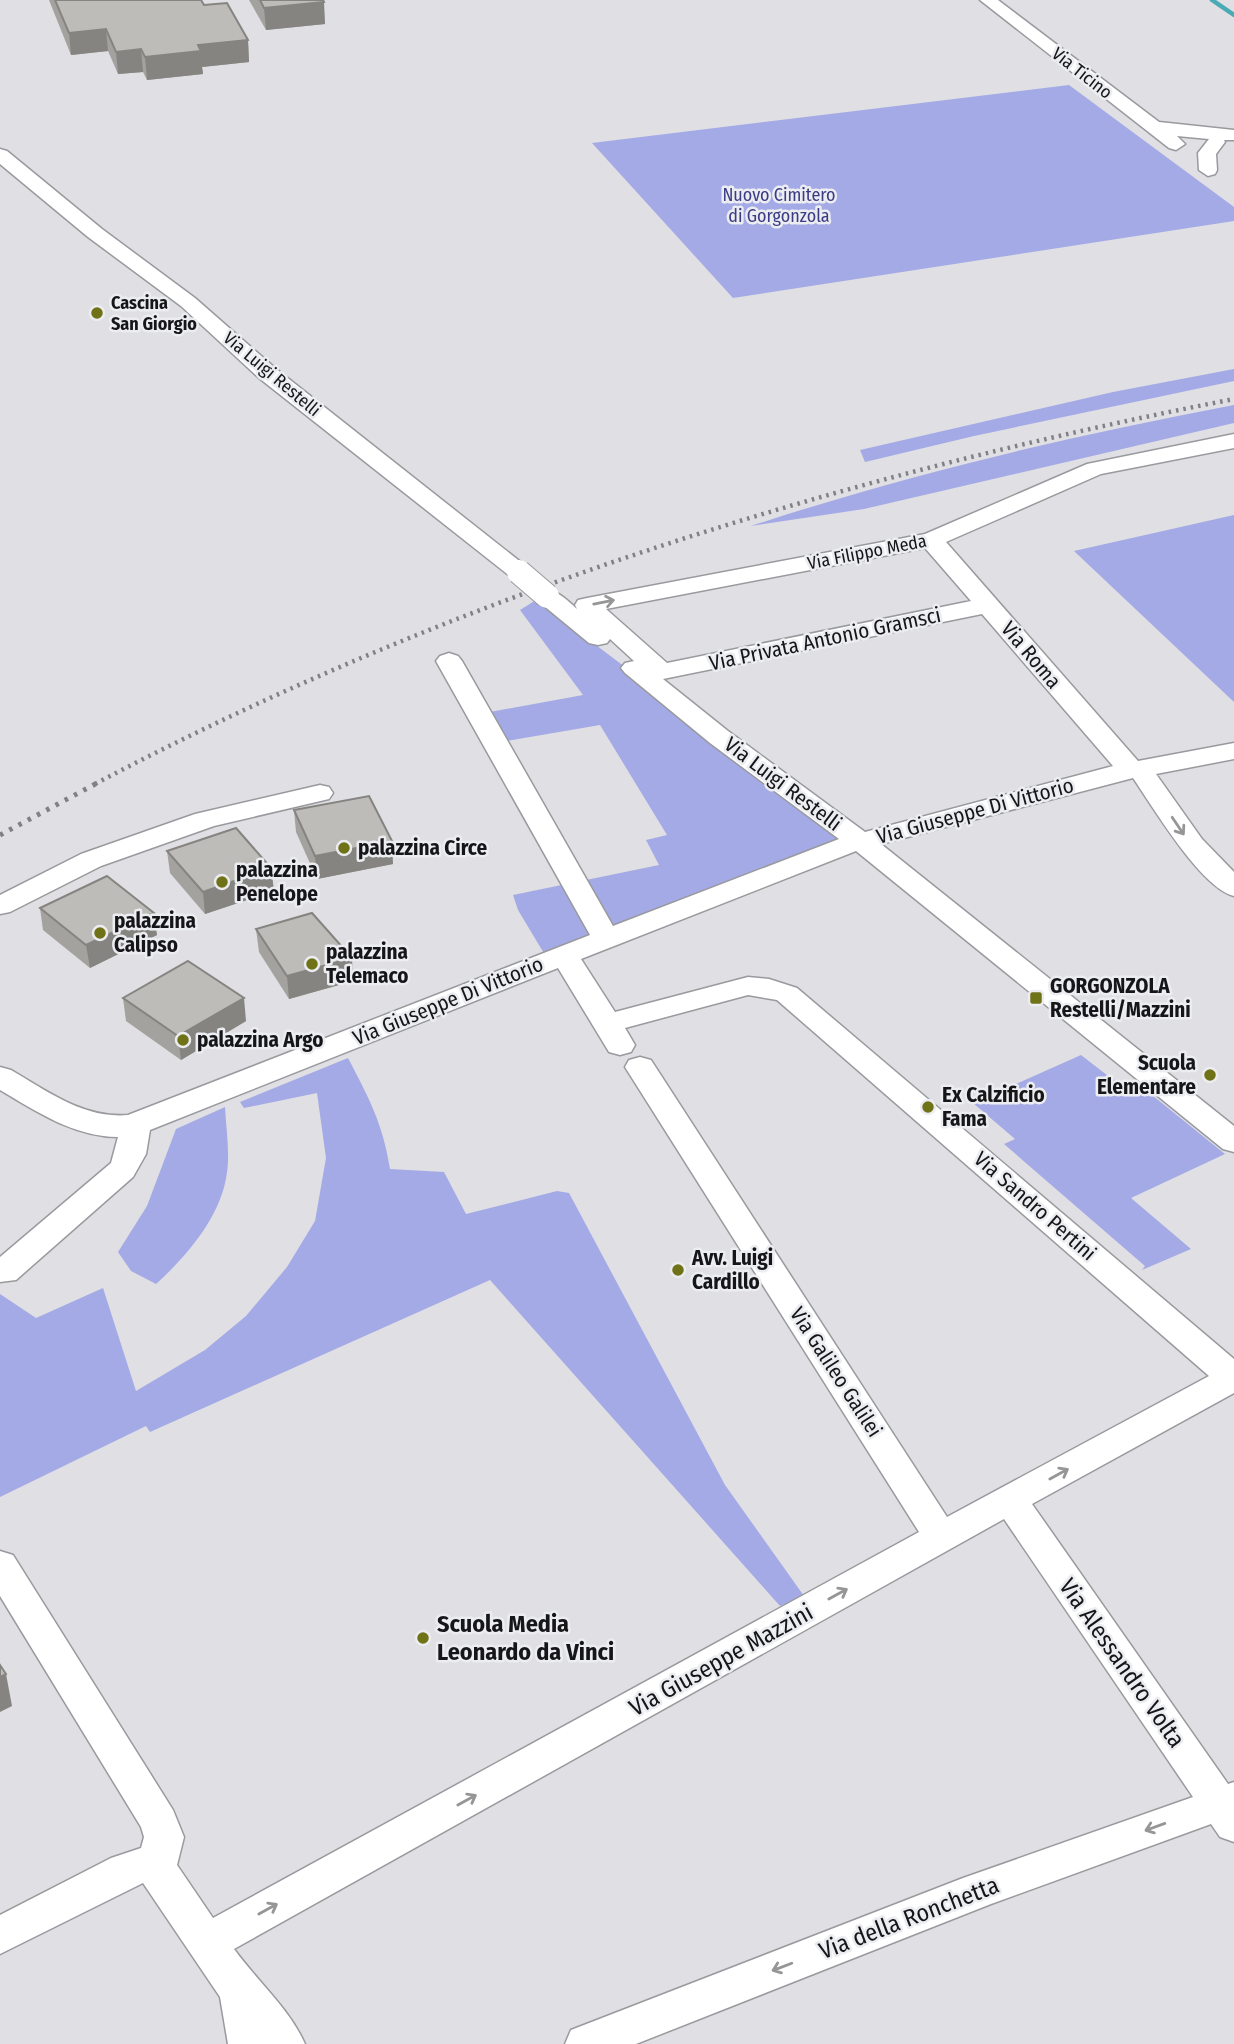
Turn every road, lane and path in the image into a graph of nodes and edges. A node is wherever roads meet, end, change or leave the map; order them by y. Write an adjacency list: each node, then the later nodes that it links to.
1 (988, 0): 2 (street, Via Ticino)
2 (1151, 126): 3 (street); 5 (street, Via Ticino)
3 (1198, 133): 4 (street); 5 (street)
4 (1228, 138): 5 (street); 7 (street)
5 (1176, 144)
6 (0, 155): 16 (street, Via Luigi Restelli, bridge)
7 (1208, 170)
8 (1234, 441): 9 (street, Via Filippo Meda)
9 (931, 540): 10 (street, Via Roma); 12 (street, Via Filippo Meda, one-way to 9)
10 (989, 605): 12 (street, Via Privata Antonio Gramsci); 14 (street, Via Roma)
11 (449, 661): 19 (street)
12 (662, 672)
13 (1234, 751): 14 (street, Via Giuseppe Di Vittorio)
14 (1135, 770): 16 (street, Via Giuseppe Di Vittorio); 17 (street, Via Roma, one-way to 17)
15 (320, 793): 18 (street)
16 (861, 842): 19 (street, Via Giuseppe Di Vittorio); 24 (street, Via Luigi Restelli)
17 (1234, 888)
18 (0, 906)
19 (605, 937): 20 (street, Via Giuseppe Di Vittorio)
20 (564, 954): 21 (street); 23 (street, Via Giuseppe Di Vittorio)
21 (622, 1045): 26 (street, Via Sandro Pertini); 28 (street, Via Galileo Galilei)
22 (0, 1077): 23 (street, Via Giuseppe Di Vittorio)
23 (134, 1124): 25 (street)
24 (1234, 1142)
25 (4, 1272)
26 (1234, 1378): 27 (street, Via Giuseppe Mazzini, one-way to 26)
27 (1011, 1501): 28 (street, Via Giuseppe Mazzini); 30 (street, Via Alessandro Volta)
28 (941, 1536): 33 (street, Via Giuseppe Mazzini, one-way to 28)
29 (0, 1565): 31 (street)
30 (1229, 1809): 37 (street, Via della Ronchetta, one-way to 37)
31 (156, 1868): 32 (street); 33 (street)
32 (0, 1936)
33 (208, 1942): 34 (street)
34 (240, 1992): 35 (street); 36 (street)
35 (249, 2044)
36 (284, 2044)
37 (586, 2044)

